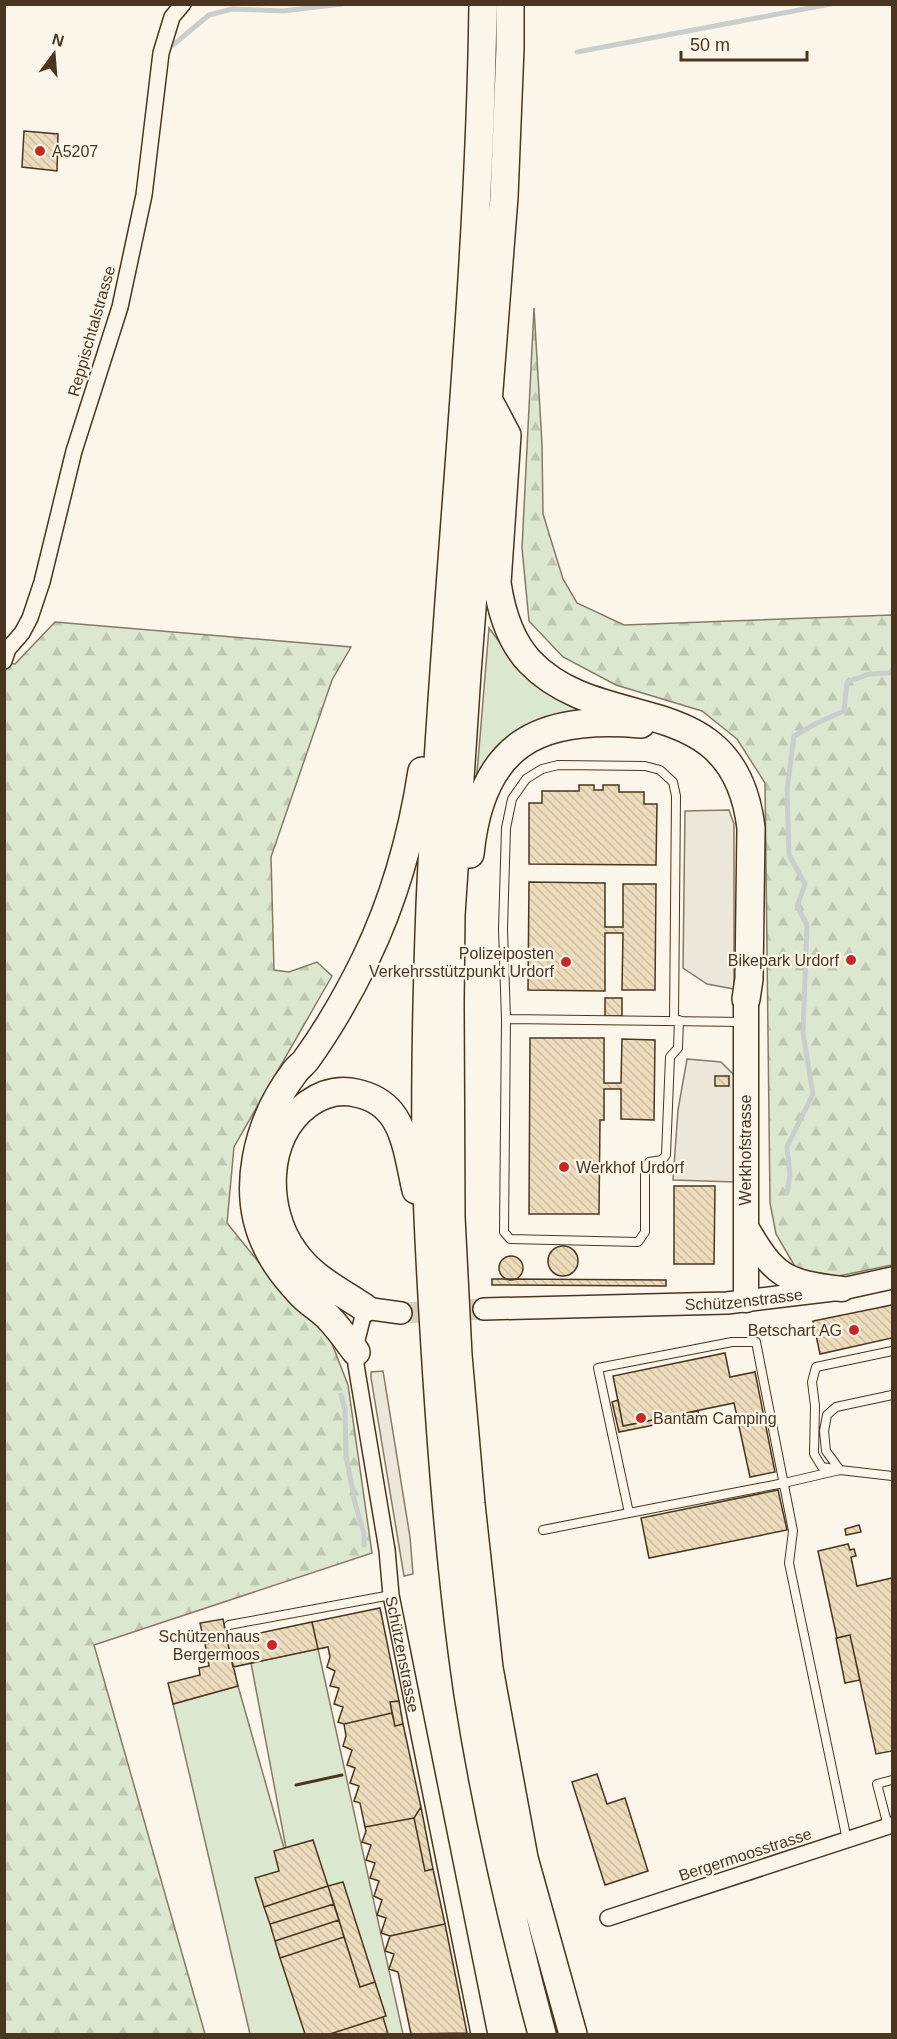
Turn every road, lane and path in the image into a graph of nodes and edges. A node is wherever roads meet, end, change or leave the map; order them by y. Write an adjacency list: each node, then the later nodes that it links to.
1 (183, 4): 6 (street, Reppischtalstrasse)
2 (483, 4): 5 (highway)
3 (510, 4): 4 (highway)
4 (489, 401): 7 (highway); 8 (highway)
5 (448, 620): 13 (highway); 14 (highway)
6 (4, 661)
7 (597, 712): 8 (highway); 9 (highway)
8 (450, 1003): 37 (highway)
9 (746, 1010): 11 (lane); 12 (main road, Werkhofstrasse)
10 (506, 1019): 11 (lane); 11 (lane); 11 (lane)
11 (677, 1020)
12 (745, 1225): 16 (main road); 17 (main road, Werkhofstrasse)
13 (429, 1241): 18 (highway); 36 (highway)
14 (286, 1275): 18 (highway); 21 (highway)
15 (892, 1278): 16 (main road, Schützenstrasse)
16 (843, 1293): 17 (main road, Schützenstrasse)
17 (746, 1300): 19 (main road, Schützenstrasse)
18 (365, 1308): 20 (main road); 21 (street, Schützenstrasse)
19 (484, 1309)
20 (401, 1313)
21 (356, 1352): 29 (street, Schützenstrasse)
22 (892, 1353): 24 (lane)
23 (892, 1395): 24 (lane)
24 (840, 1470): 25 (lane); 26 (lane)
25 (892, 1476)
26 (784, 1483): 27 (lane); 27 (lane); 33 (lane)
27 (629, 1513): 28 (lane)
28 (543, 1530)
29 (391, 1595): 30 (lane); 35 (street, Schützenstrasse)
30 (228, 1625)
31 (892, 1780): 32 (lane)
32 (890, 1825): 33 (street, Bergermoosstrasse)
33 (847, 1840): 34 (street, Bergermoosstrasse)
34 (608, 1917)
35 (479, 2034)
36 (542, 2034)
37 (573, 2034)

